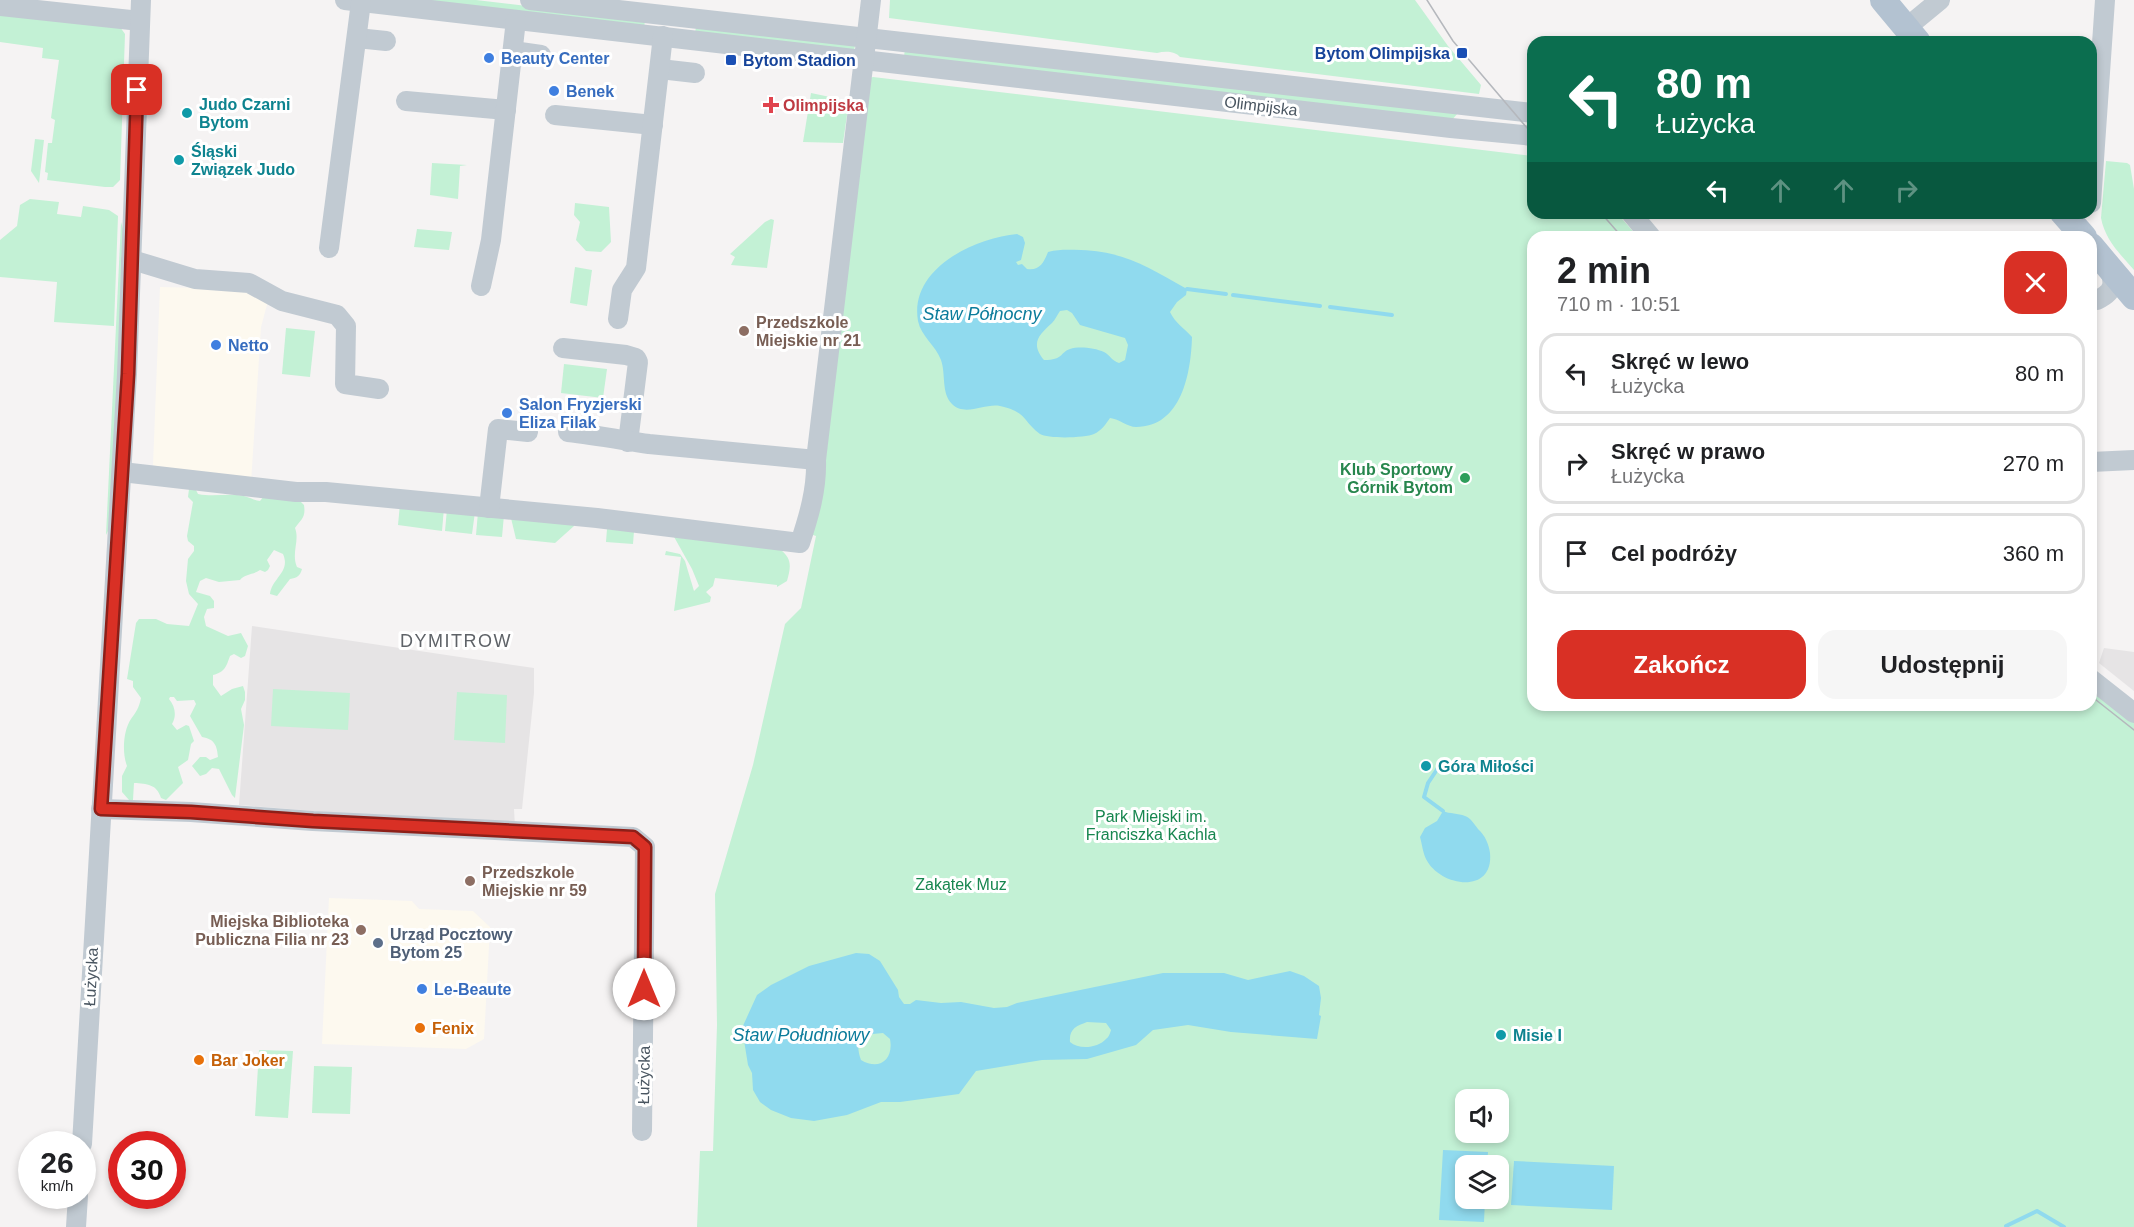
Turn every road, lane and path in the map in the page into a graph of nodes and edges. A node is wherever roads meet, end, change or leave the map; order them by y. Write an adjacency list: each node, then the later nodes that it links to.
1 (141, 0): 13 (street, Łużycka)
2 (150, 0): 13 (street)
3 (530, 0): 11 (street, Olimpijska)
4 (872, 0): 17 (street)
5 (1883, 0): 14 (main road)
6 (1940, 0): 14 (street)
7 (2105, 0): 29 (street)
8 (353, 1): 9 (street, Olimpijska); 16 (street)
9 (400, 3): 12 (street, Olimpijska)
10 (0, 6): 13 (street)
11 (690, 18): 17 (street, Olimpijska); 18 (street)
12 (516, 20): 15 (street, Olimpijska); 20 (street)
13 (140, 21): 38 (street, Łużycka)
14 (1912, 35)
15 (663, 36): 18 (street, Olimpijska); 23 (street)
16 (357, 38): 19 (street); 36 (street)
17 (867, 38): 22 (street); 27 (street, Olimpijska)
18 (688, 39): 22 (street, Olimpijska)
19 (386, 41)
20 (513, 51): 21 (street); 26 (street)
21 (541, 55)
22 (864, 60): 31 (street, Olimpijska); 51 (street)
23 (660, 69): 24 (street); 30 (street)
24 (695, 73)
25 (406, 102): 26 (street)
26 (506, 110): 40 (street)
27 (1527, 112)
28 (555, 116): 30 (street)
29 (2097, 116)
30 (653, 125): 45 (street)
31 (1527, 135)
32 (1636, 219): 34 (street)
33 (2068, 219): 35 (main road)
34 (1646, 231)
35 (2079, 231)
36 (329, 248)
37 (2099, 255): 39 (street); 41 (main road); 42 (street)
38 (131, 261): 47 (street); 54 (street, Łużycka)
39 (2134, 281)
40 (481, 286)
41 (2134, 297)
42 (2097, 298)
43 (2097, 300): 44 (street)
44 (2134, 303)
45 (618, 319)
46 (563, 348): 50 (street)
47 (379, 389)
48 (528, 432): 55 (street)
49 (568, 432): 50 (street)
50 (628, 442): 51 (street)
51 (816, 460): 55 (street)
52 (2134, 460): 53 (street)
53 (2097, 462)
54 (122, 472): 55 (street); 58 (street, Łużycka)
55 (489, 508)
56 (2097, 684): 57 (street)
57 (2134, 713)
58 (101, 809): 59 (street, Łużycka); 60 (street, Łużycka)
59 (83, 1131)
60 (642, 1131)
61 (77, 1209): 62 (street)
62 (76, 1227)

